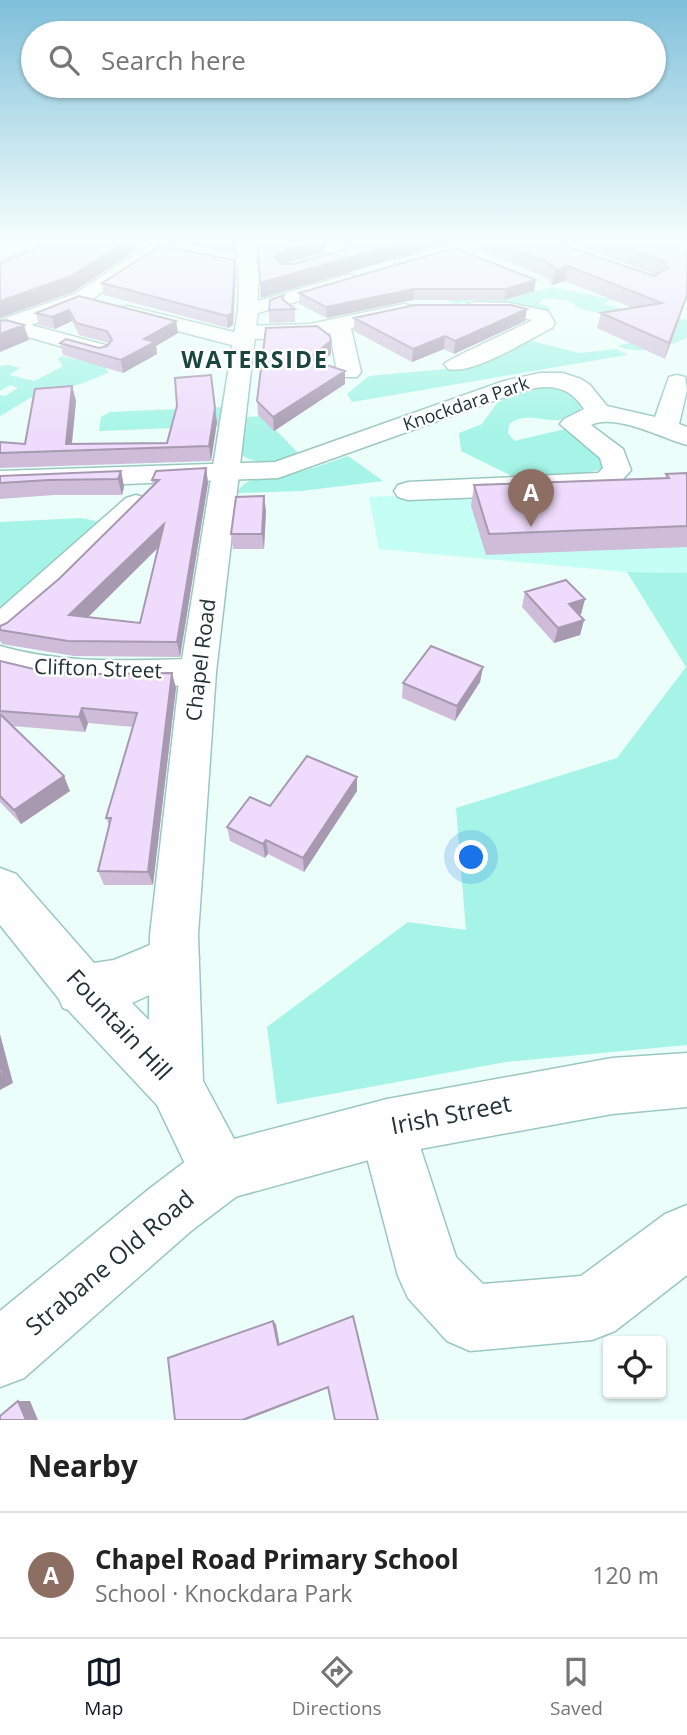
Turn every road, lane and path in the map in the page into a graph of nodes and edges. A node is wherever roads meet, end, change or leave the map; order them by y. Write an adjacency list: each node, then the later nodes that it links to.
1 (61, 306): 6 (main road)
2 (242, 306): 14 (main road, Chapel Road)
3 (270, 306): 7 (main road)
4 (428, 308): 7 (main road)
5 (454, 308): 9 (main road)
6 (4, 327): 8 (main road)
7 (340, 327): 10 (main road)
8 (101, 351)
9 (456, 364)
10 (349, 372)
11 (677, 382): 13 (main road)
12 (598, 412): 13 (main road); 14 (main road, Knockdara Park); 17 (main road)
13 (676, 432)
14 (226, 472): 15 (main road, Knockdara Park); 20 (main road, Chapel Road)
15 (145, 475): 16 (main road, Knockdara Park); 18 (main road)
16 (0, 480)
17 (408, 491)
18 (0, 628)
19 (0, 659): 20 (main road, Clifton Street)
20 (198, 672): 22 (main road, Chapel Road)
21 (0, 890): 23 (main road, Fountain Hill)
22 (174, 959): 23 (main road); 25 (main road, Chapel Road)
23 (81, 990): 25 (main road, Fountain Hill)
24 (687, 1080): 26 (main road, Irish Street)
25 (176, 1086): 27 (main road, Fountain Hill)
26 (387, 1127): 27 (main road, Irish Street); 28 (main road)
27 (220, 1172): 29 (main road, Strabane Old Road)
28 (687, 1236)
29 (0, 1354)

